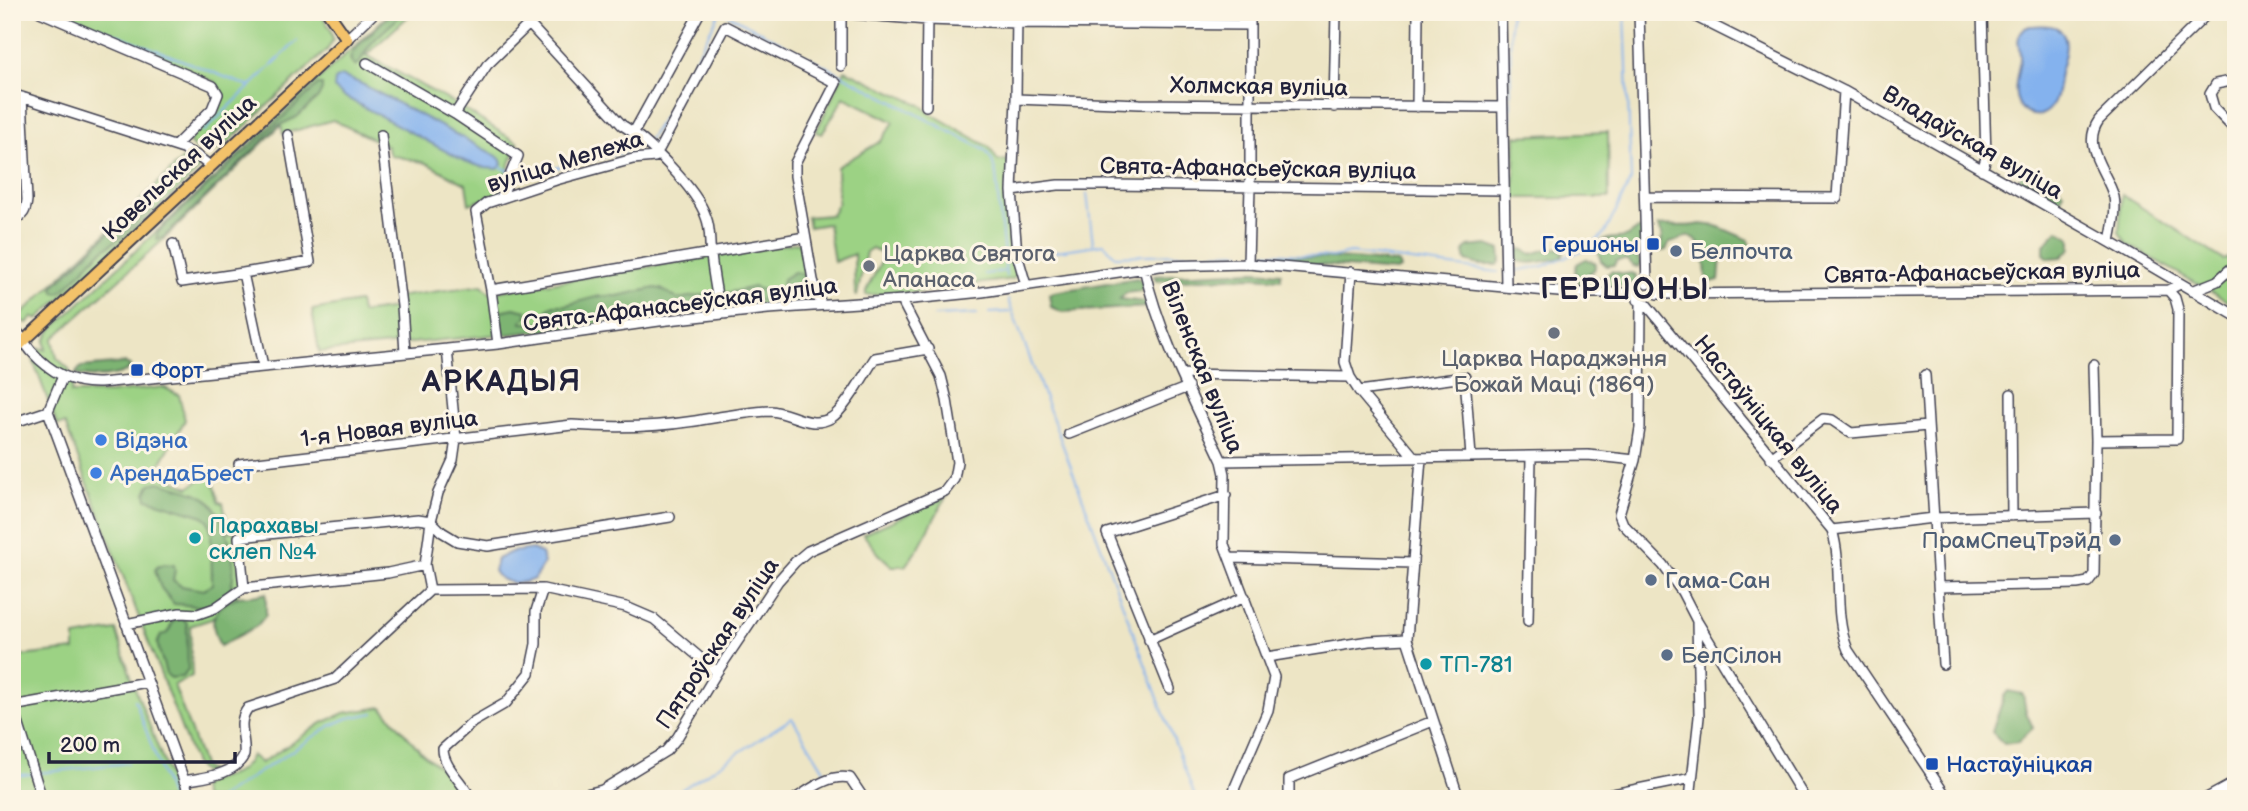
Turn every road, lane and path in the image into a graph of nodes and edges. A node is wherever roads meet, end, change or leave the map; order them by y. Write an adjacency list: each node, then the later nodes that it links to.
1 (40, 12): 39 (street)
2 (328, 12): 22 (main road)
3 (375, 12): 22 (street, Ковельская вуліца)
4 (518, 12): 19 (street)
5 (533, 12): 19 (street)
6 (700, 12): 36 (street, вуліца Мележа)
7 (827, 12): 17 (street)
8 (1017, 12): 20 (street)
9 (1250, 12): 21 (street)
10 (1336, 12): 31 (street)
11 (1418, 12): 32 (street)
12 (1501, 12): 33 (street)
13 (1639, 12): 46 (street)
14 (1686, 12): 26 (street, Владаўская вуліца)
15 (1982, 12): 42 (street)
16 (2209, 12): 50 (street)
17 (841, 13): 18 (street); 24 (street)
18 (927, 16): 20 (street); 30 (street)
19 (527, 23): 34 (street); 36 (street)
20 (1016, 23): 21 (street); 28 (street)
21 (1250, 25): 29 (street)
22 (347, 39): 41 (main road, Ковельская вуліца)
23 (367, 63): 34 (street)
24 (841, 66)
25 (2236, 80): 35 (street)
26 (1844, 91): 42 (street, Владаўская вуліца); 46 (street)
27 (17, 95): 39 (street); 48 (street)
28 (1016, 99): 29 (street, Холмская вуліца); 45 (street)
29 (1251, 104): 31 (street, Холмская вуліца); 43 (street)
30 (926, 107)
31 (1334, 107): 32 (street, Холмская вуліца)
32 (1417, 107): 33 (street, Холмская вуліца)
33 (1502, 107): 44 (street)
34 (454, 114): 47 (street)
35 (2236, 131)
36 (634, 132): 40 (street)
37 (288, 135): 57 (street)
38 (381, 135): 77 (street)
39 (175, 146): 41 (street)
40 (657, 154): 47 (street, вуліца Мележа); 49 (street, вуліца Мележа); 52 (street)
41 (210, 166): 72 (main road, Ковельская вуліца)
42 (1982, 170): 50 (street, Владаўская вуліца)
43 (1250, 186): 44 (street, Свята-Афанасьеўская вуліца); 45 (street, Свята-Афанасьеўская вуліца); 53 (street)
44 (1504, 190): 61 (street)
45 (1012, 191): 60 (street)
46 (1645, 197): 58 (street)
47 (501, 198): 62 (street, вуліца Мележа)
48 (12, 219)
49 (805, 237): 52 (street); 68 (street)
50 (2110, 242): 59 (street, Владаўская вуліца)
51 (173, 244): 57 (street)
52 (710, 253): 62 (street); 69 (street)
53 (1248, 264): 55 (street, Свята-Афанасьеўская вуліца); 56 (street, Свята-Афанасьеўская вуліца)
54 (2235, 264): 64 (street)
55 (1144, 268): 60 (street, Свята-Афанасьеўская вуліца); 80 (street, Віленская вуліца)
56 (1351, 272): 61 (street, Свята-Афанасьеўская вуліца); 83 (street)
57 (243, 273): 79 (street)
58 (1647, 284): 65 (street); 67 (street)
59 (2180, 284): 63 (street, Свята-Афанасьеўская вуліца); 64 (street, Владаўская вуліца)
60 (1026, 285): 66 (street, Свята-Афанасьеўская вуліца)
61 (1506, 287): 67 (street, Свята-Афанасьеўская вуліца)
62 (491, 289): 73 (street, вуліца Мележа)
63 (2168, 290): 65 (street, Свята-Афанасьеўская вуліца); 92 (street)
64 (2192, 291): 70 (street, Владаўская вуліца)
65 (1657, 294): 67 (street)
66 (903, 300): 68 (street, Свята-Афанасьеўская вуліца); 75 (street, Пятроўская вуліца)
67 (1641, 300): 96 (street, Настаўніцкая вуліца); 97 (street)
68 (821, 305): 69 (street, Свята-Афанасьеўская вуліца)
69 (720, 314): 73 (street, Свята-Афанасьеўская вуліца)
70 (2236, 316)
71 (12, 325): 72 (street)
72 (25, 341): 76 (main road, Ковельская вуліца); 82 (street)
73 (498, 344): 74 (street, Свята-Афанасьеўская вуліца)
74 (447, 349): 77 (street, Свята-Афанасьеўская вуліца); 91 (street)
75 (928, 349): 91 (street, 1-я Новая вуліца); 122 (street, Пятроўская вуліца)
76 (12, 352)
77 (405, 353): 79 (street, Свята-Афанасьеўская вуліца)
78 (2094, 365): 92 (street)
79 (263, 366): 82 (street, Свята-Афанасьеўская вуліца)
80 (1182, 374): 83 (street); 84 (street, Віленская вуліца)
81 (1925, 375): 89 (street)
82 (63, 376): 87 (street)
83 (1350, 377): 85 (street)
84 (1188, 387): 90 (street); 98 (street, Віленская вуліца)
85 (1359, 391): 93 (street); 95 (street)
86 (2011, 394): 102 (street)
87 (48, 411): 88 (street); 117 (street)
88 (12, 423)
89 (1927, 426): 96 (street); 104 (street)
90 (1069, 434)
91 (456, 439): 99 (street, 1-я Новая вуліца); 105 (street)
92 (2096, 440): 101 (street)
93 (1471, 457): 94 (street); 95 (street)
94 (1531, 457): 97 (street); 115 (street)
95 (1417, 458): 98 (street); 108 (street)
96 (1771, 458): 106 (street, Настаўніцкая вуліца)
97 (1634, 460): 116 (street)
98 (1222, 461): 100 (street, Віленская вуліца)
99 (239, 464)
100 (1226, 495): 107 (street, Віленская вуліца); 119 (street)
101 (2096, 513): 102 (street); 110 (street)
102 (2012, 516): 104 (street)
103 (670, 517): 105 (street)
104 (1933, 518): 106 (street); 110 (street)
105 (431, 521): 109 (street); 111 (street)
106 (1832, 530): 143 (street, Настаўніцкая вуліца)
107 (1230, 558): 108 (street); 114 (street, Віленская вуліца)
108 (1413, 563): 118 (street)
109 (425, 565): 111 (street); 113 (street)
110 (1939, 587): 121 (street)
111 (244, 588): 117 (street)
112 (543, 589): 113 (street); 122 (street); 133 (street)
113 (430, 590): 129 (street)
114 (1245, 597): 119 (street); 120 (street, Віленская вуліца)
115 (1528, 621)
116 (1697, 621): 128 (street); 142 (street)
117 (126, 624): 123 (street)
118 (1407, 639): 120 (street); 127 (street)
119 (1149, 640): 125 (street)
120 (1267, 657): 137 (street, Віленская вуліца)
121 (1943, 664)
122 (717, 672): 134 (street, Пятроўская вуліца)
123 (147, 682): 126 (street); 129 (street)
124 (12, 684): 126 (street)
125 (1170, 689)
126 (13, 706): 131 (street)
127 (1433, 721): 138 (street); 139 (street)
128 (1692, 778): 140 (street); 141 (street)
129 (184, 781): 132 (street)
130 (2236, 782): 144 (street)
131 (42, 799)
132 (191, 799)
133 (471, 799)
134 (566, 799)
135 (795, 799): 136 (street)
136 (864, 799)
137 (1232, 799)
138 (1286, 799)
139 (1459, 799)
140 (1589, 799)
141 (1690, 799)
142 (1805, 799)
143 (1948, 799)
144 (2205, 799)

